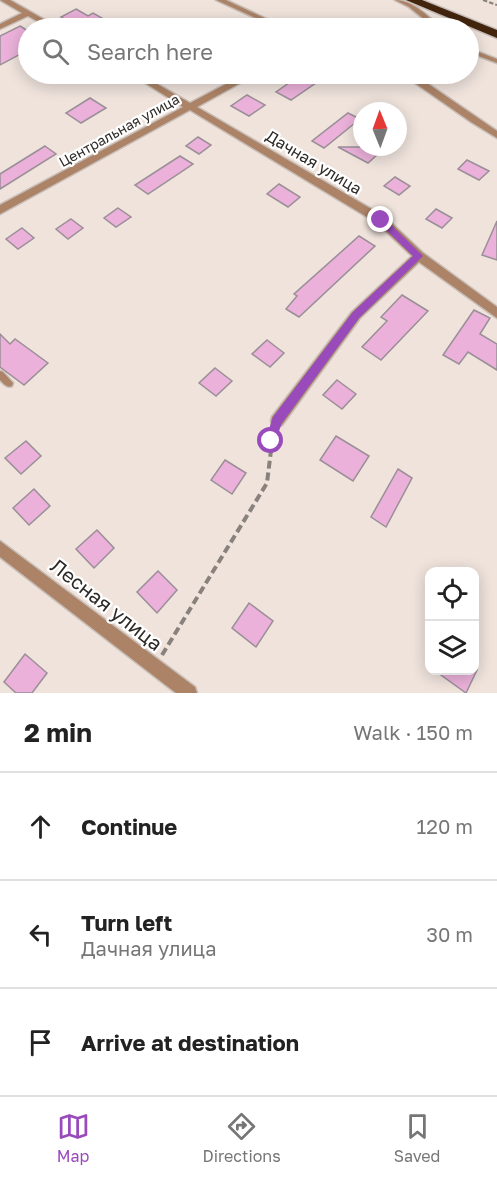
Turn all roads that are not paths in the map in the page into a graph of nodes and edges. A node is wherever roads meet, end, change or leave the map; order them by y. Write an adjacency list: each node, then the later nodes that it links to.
1 (4, 0): 6 (street)
2 (220, 0): 8 (street)
3 (398, 0): 9 (lane)
4 (412, 0): 10 (highway)
5 (441, 0): 11 (highway)
6 (28, 13): 7 (street); 12 (street)
7 (37, 18)
8 (260, 18)
9 (426, 18)
10 (457, 18)
11 (497, 22)
12 (0, 27)
13 (479, 27): 14 (highway)
14 (497, 34)
15 (479, 55): 16 (lane)
16 (497, 62)
17 (152, 84): 20 (street, Дачная улица)
18 (232, 84): 20 (street, Центральная улица)
19 (422, 84): 21 (street)
20 (191, 106): 22 (street, Центральная улица); 23 (street, Дачная улица)
21 (497, 135)
22 (0, 210)
23 (418, 256): 24 (street, Дачная улица); 27 (street)
24 (497, 313)
25 (0, 375): 26 (lane)
26 (9, 383)
27 (277, 421)
28 (0, 548): 29 (street, Лесная улица)
29 (189, 693)

